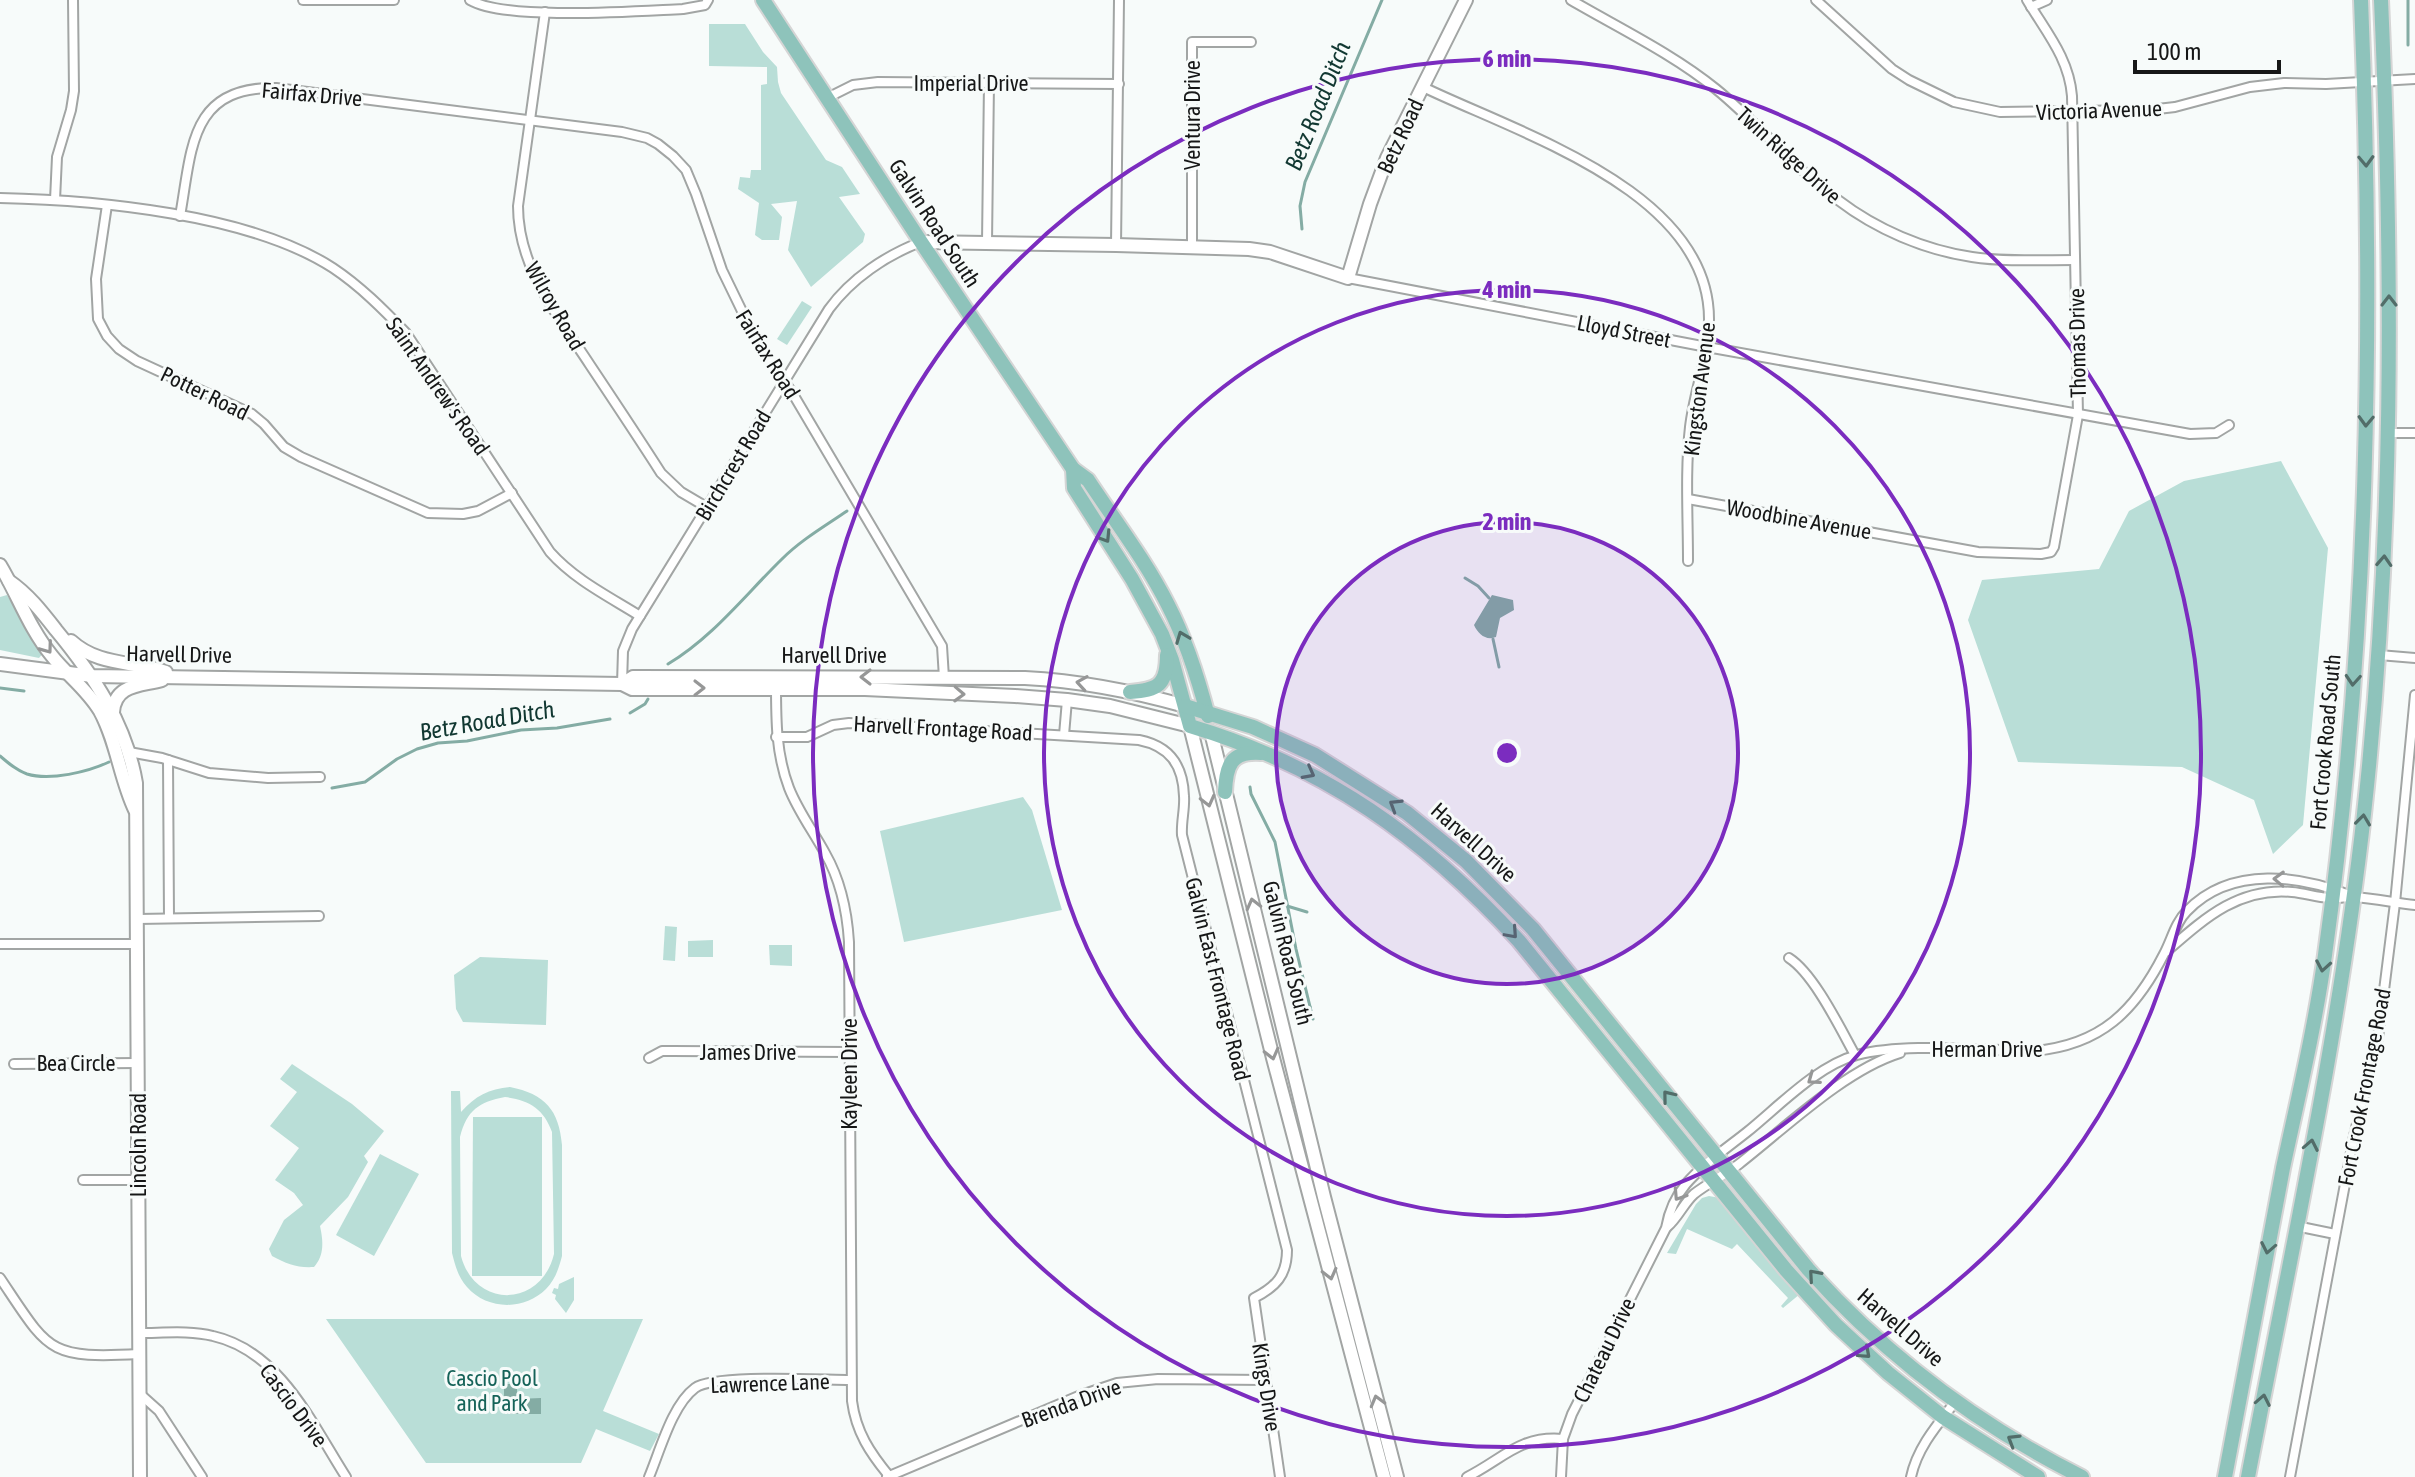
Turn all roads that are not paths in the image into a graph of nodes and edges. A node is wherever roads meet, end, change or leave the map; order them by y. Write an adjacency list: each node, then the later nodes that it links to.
1 (73, 0): 28 (street)
2 (303, 0): 14 (street)
3 (394, 0): 14 (street)
4 (470, 0): 16 (street)
5 (708, 0): 16 (street)
6 (763, 0): 24 (main road, Galvin Road South)
7 (1119, 0): 22 (street)
8 (1466, 0): 23 (main road, Betz Road)
9 (1571, 0): 35 (street, Twin Ridge Drive)
10 (1816, 0): 25 (street, Victoria Avenue)
11 (2047, 0): 15 (street)
12 (2361, 0): 21 (main road, Fort Crook Road South)
13 (2381, 0): 19 (main road, Fort Crook Road South)
14 (321, 1)
15 (2029, 3): 25 (street, Thomas Drive)
16 (545, 12): 26 (street, Wilroy Road)
17 (1251, 42): 34 (street, Ventura Drive)
18 (2415, 79): 19 (street, Victoria Avenue)
19 (2384, 81): 21 (street, Victoria Avenue); 41 (main road, Fort Crook Road South, one-way to 19)
20 (989, 83): 22 (street, Imperial Drive); 24 (street, Imperial Drive); 32 (street)
21 (2364, 83): 25 (street, Victoria Avenue); 79 (main road, Fort Crook Road South, one-way to 79)
22 (1119, 84): 33 (street)
23 (1423, 87): 36 (main road, Betz Road); 37 (street, Kingston Avenue)
24 (827, 98): 31 (main road, Galvin Road South)
25 (2072, 112): 35 (street, Thomas Drive)
26 (530, 120): 30 (street, Fairfax Drive); 38 (street, Fairfax Road); 46 (street, Wilroy Road)
27 (0, 198): 28 (street, Saint Andrew's Road)
28 (55, 200): 29 (street, Saint Andrew's Road)
29 (107, 205): 30 (street, Saint Andrew's Road); 44 (street, Potter Road)
30 (180, 216): 44 (street, Saint Andrew's Road)
31 (921, 242): 32 (main road, Lloyd Street); 38 (street, Birchcrest Road); 43 (main road, Galvin Road South)
32 (987, 242): 33 (main road, Lloyd Street)
33 (1116, 245): 34 (main road, Lloyd Street)
34 (1192, 247): 36 (main road, Lloyd Street)
35 (2075, 260): 39 (street, Thomas Drive)
36 (1348, 278): 37 (street, Lloyd Street)
37 (1707, 347): 39 (street, Lloyd Street); 45 (street, Kingston Avenue)
38 (784, 380): 46 (street, Birchcrest Road); 60 (street, Fairfax Road)
39 (2078, 415): 40 (street, Lloyd Street); 47 (street, Thomas Drive)
40 (2229, 425)
41 (2389, 433): 42 (street); 54 (main road, Fort Crook Road South, one-way to 41)
42 (2415, 433)
43 (1073, 469): 53 (main road, Galvin Road South, one-way to 53); 67 (main road, Galvin Road South, one-way to 43)
44 (512, 493): 51 (street, Saint Andrew's Road)
45 (1688, 499): 47 (street, Woodbine Avenue); 48 (street, Kingston Avenue)
46 (708, 508): 51 (street, Birchcrest Road)
47 (1910, 539)
48 (1688, 561)
49 (0, 565): 50 (main road, Lincoln Road)
50 (5, 584): 52 (main road, Lincoln Road); 57 (main road, Lincoln Road, one-way to 57)
51 (640, 616): 62 (street, Birchcrest Road)
52 (55, 628): 58 (main road, Lincoln Road); 59 (main road)
53 (1167, 647): 63 (main road); 66 (main road, Galvin Road South)
54 (2379, 655): 55 (street); 80 (main road, Fort Crook Road South, one-way to 54)
55 (2415, 658)
56 (0, 664): 57 (main road, Harvell Drive)
57 (72, 674): 58 (main road, Harvell Drive); 78 (main road, Lincoln Road)
58 (92, 676): 59 (main road, Harvell Drive); 68 (main road, Lincoln Road)
59 (176, 676): 62 (main road, Harvell Drive); 68 (main road)
60 (944, 678): 61 (main road, Harvell Drive, one-way to 61); 63 (main road, Harvell Drive, one-way to 60)
61 (776, 682): 62 (main road, Harvell Drive); 65 (main road, Harvell Drive, one-way to 65); 72 (street, Kayleen Drive)
62 (622, 684)
63 (1130, 692): 66 (main road, Harvell Drive)
64 (2415, 695): 81 (street, Fort Crook Frontage Road)
65 (1067, 700): 69 (main road, Harvell Drive); 71 (street)
66 (1185, 706): 67 (main road, Harvell Drive); 69 (main road, Galvin Road South)
67 (1206, 711): 70 (main road, Galvin Road South); 96 (main road, Harvell Drive, one-way to 67)
68 (113, 713): 73 (main road, Lincoln Road)
69 (1190, 726): 70 (main road, Harvell Drive); 121 (main road, Galvin Road South, one-way to 121)
70 (1211, 732): 74 (main road, Harvell Drive); 77 (main road, Galvin Road South)
71 (1064, 735): 72 (street, Harvell Frontage Road); 106 (street, Galvin East Frontage Road)
72 (776, 737): 91 (street, Kayleen Drive)
73 (129, 752): 75 (street); 78 (main road, Lincoln Road)
74 (1273, 754): 77 (main road); 97 (main road, Harvell Drive, one-way to 97)
75 (168, 760): 76 (street); 84 (street)
76 (320, 777)
77 (1225, 792): 122 (main road, Galvin Road South, one-way to 77)
78 (136, 813): 85 (main road, Lincoln Road)
79 (2333, 894): 80 (street, Herman Drive); 88 (street, Herman Drive); 88 (street, Herman Drive, one-way to 88); 128 (main road, Fort Crook Road South, one-way to 128)
80 (2354, 897): 81 (street, Herman Drive); 102 (main road, Fort Crook Road South, one-way to 80)
81 (2395, 903): 82 (street, Herman Drive); 104 (street, Fort Crook Frontage Road)
82 (2415, 905)
83 (319, 916): 84 (street)
84 (169, 918): 85 (street)
85 (138, 919): 87 (main road, Lincoln Road)
86 (0, 944): 87 (street)
87 (138, 944): 94 (main road, Lincoln Road)
88 (2164, 953): 90 (street, Herman Drive)
89 (1789, 958): 92 (street)
90 (1912, 1049): 92 (street, Herman Drive); 98 (street, Herman Drive)
91 (849, 1052): 93 (street, James Drive); 109 (street, Kayleen Drive)
92 (1855, 1055): 96 (street, Herman Drive, one-way to 96)
93 (649, 1058)
94 (138, 1063): 95 (street, Bea Circle); 100 (main road, Lincoln Road)
95 (14, 1064)
96 (1717, 1156): 97 (street, Herman Drive); 98 (main road, Harvell Drive)
97 (1703, 1169): 101 (main road, Harvell Drive); 103 (street, Chateau Drive, one-way to 103)
98 (1730, 1171): 101 (street, Herman Drive); 112 (main road, Harvell Drive, one-way to 98)
99 (83, 1180): 100 (street)
100 (138, 1180): 107 (main road, Lincoln Road)
101 (1715, 1182): 103 (street, Chateau Drive); 113 (main road, Harvell Drive, one-way to 113)
102 (2296, 1226): 104 (street); 129 (main road, Fort Crook Road South, one-way to 102)
103 (1666, 1228): 114 (street, Chateau Drive)
104 (2335, 1234): 130 (street, Fort Crook Frontage Road)
105 (0, 1278): 108 (street)
106 (1254, 1298): 110 (street, Kings Drive)
107 (139, 1333): 108 (main road, Lincoln Road); 117 (street, Cascio Drive)
108 (139, 1354): 111 (main road, Lincoln Road)
109 (850, 1380): 118 (street, Lawrence Lane); 119 (street, Kayleen Drive)
110 (1265, 1380): 119 (street, Brenda Drive); 120 (street, Kings Drive)
111 (140, 1394): 115 (main road, Lincoln Road); 116 (street)
112 (1955, 1402): 113 (street); 127 (main road, Harvell Drive, one-way to 112)
113 (1943, 1417): 125 (street); 126 (main road, Harvell Drive)
114 (1563, 1439): 123 (street); 124 (street, Chateau Drive)
115 (140, 1477)
116 (202, 1477)
117 (346, 1477)
118 (649, 1477)
119 (889, 1477)
120 (1280, 1477)
121 (1384, 1477)
122 (1397, 1477)
123 (1467, 1477)
124 (1561, 1477)
125 (1911, 1477)
126 (2038, 1477)
127 (2082, 1477)
128 (2225, 1477)
129 (2248, 1477)
130 (2290, 1477)

